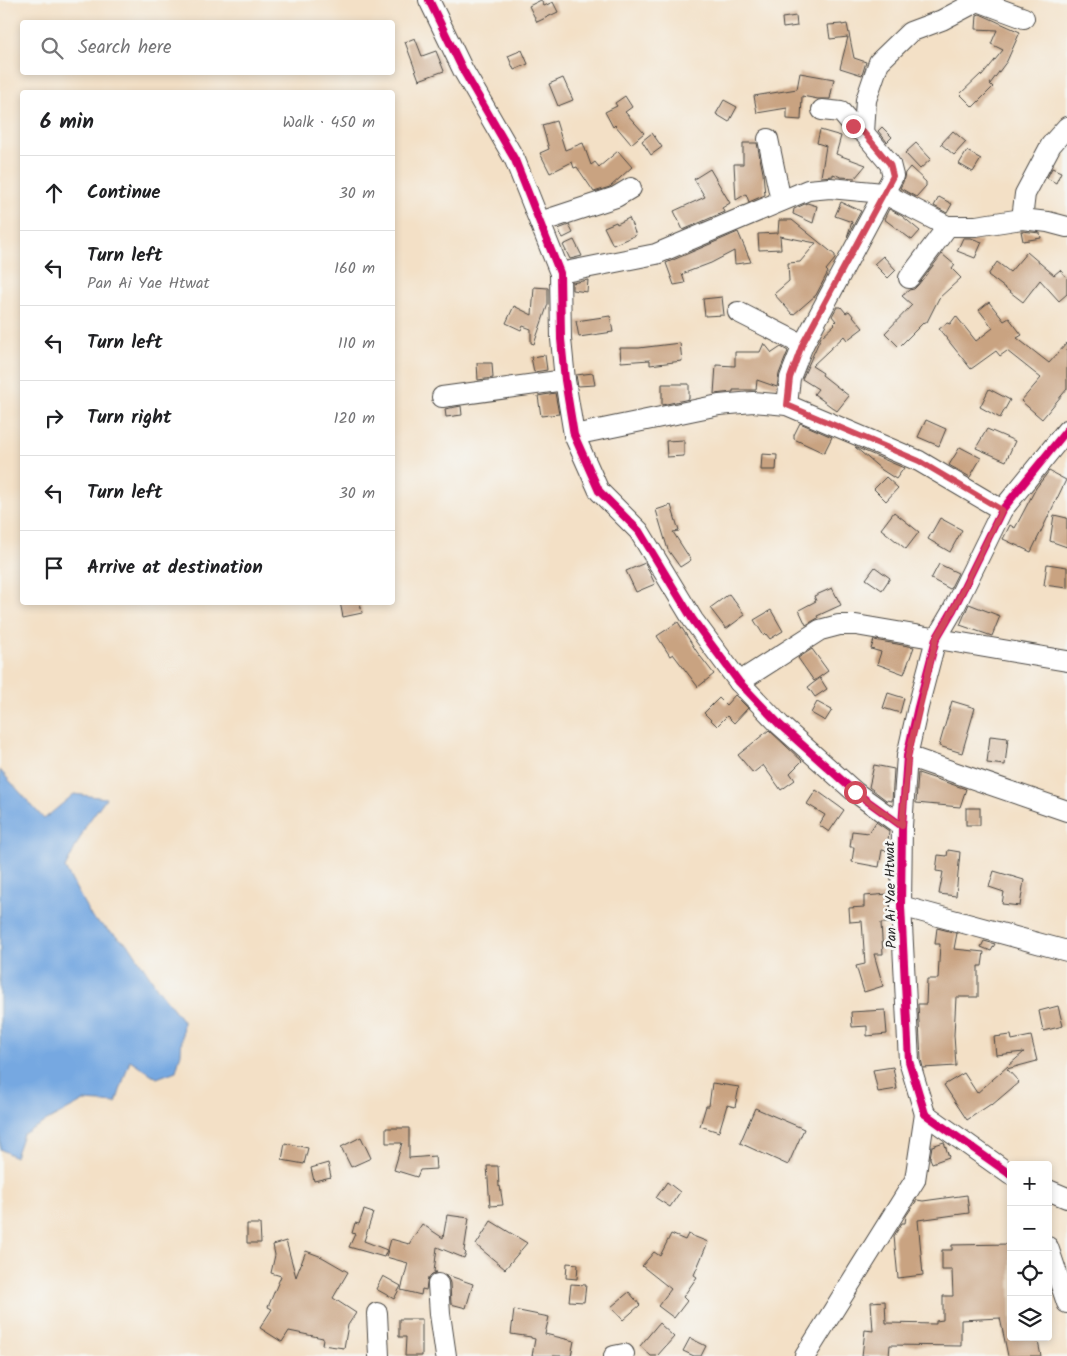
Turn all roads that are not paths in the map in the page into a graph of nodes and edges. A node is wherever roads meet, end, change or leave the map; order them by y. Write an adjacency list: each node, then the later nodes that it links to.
1 (429, 0): 11 (street)
2 (1024, 18): 5 (street)
3 (822, 110): 5 (street)
4 (1067, 127): 10 (street)
5 (864, 133): 8 (street)
6 (768, 139): 9 (street)
7 (631, 188): 11 (street)
8 (883, 193): 9 (street); 12 (street); 17 (street)
9 (781, 201): 14 (street)
10 (1022, 219): 12 (street); 13 (street)
11 (540, 222): 14 (street)
12 (948, 226): 15 (street)
13 (1067, 227)
14 (560, 274): 18 (street)
15 (909, 278)
16 (738, 312): 17 (street)
17 (802, 345): 20 (street)
18 (565, 380): 19 (street); 22 (street)
19 (442, 397)
20 (787, 405): 22 (street); 23 (street)
21 (1067, 430): 23 (street, Pan Ai Yae Htwat)
22 (574, 435): 26 (street)
23 (1002, 510): 24 (street, Pan Ai Yae Htwat)
24 (936, 639): 25 (street); 26 (street); 27 (street, Pan Ai Yae Htwat)
25 (1067, 662)
26 (739, 682): 29 (street)
27 (908, 756): 28 (street); 29 (street, Pan Ai Yae Htwat)
28 (1067, 811)
29 (902, 826): 30 (street, Pan Ai Yae Htwat)
30 (901, 906): 31 (street); 32 (street, Pan Ai Yae Htwat)
31 (1067, 951)
32 (925, 1114): 33 (street); 42 (street)
33 (1007, 1171)
34 (1052, 1192): 35 (street)
35 (1067, 1198)
36 (1049, 1251): 38 (street)
37 (438, 1284): 41 (street)
38 (1067, 1303)
39 (377, 1313): 40 (street)
40 (379, 1356)
41 (446, 1356)
42 (805, 1356)

